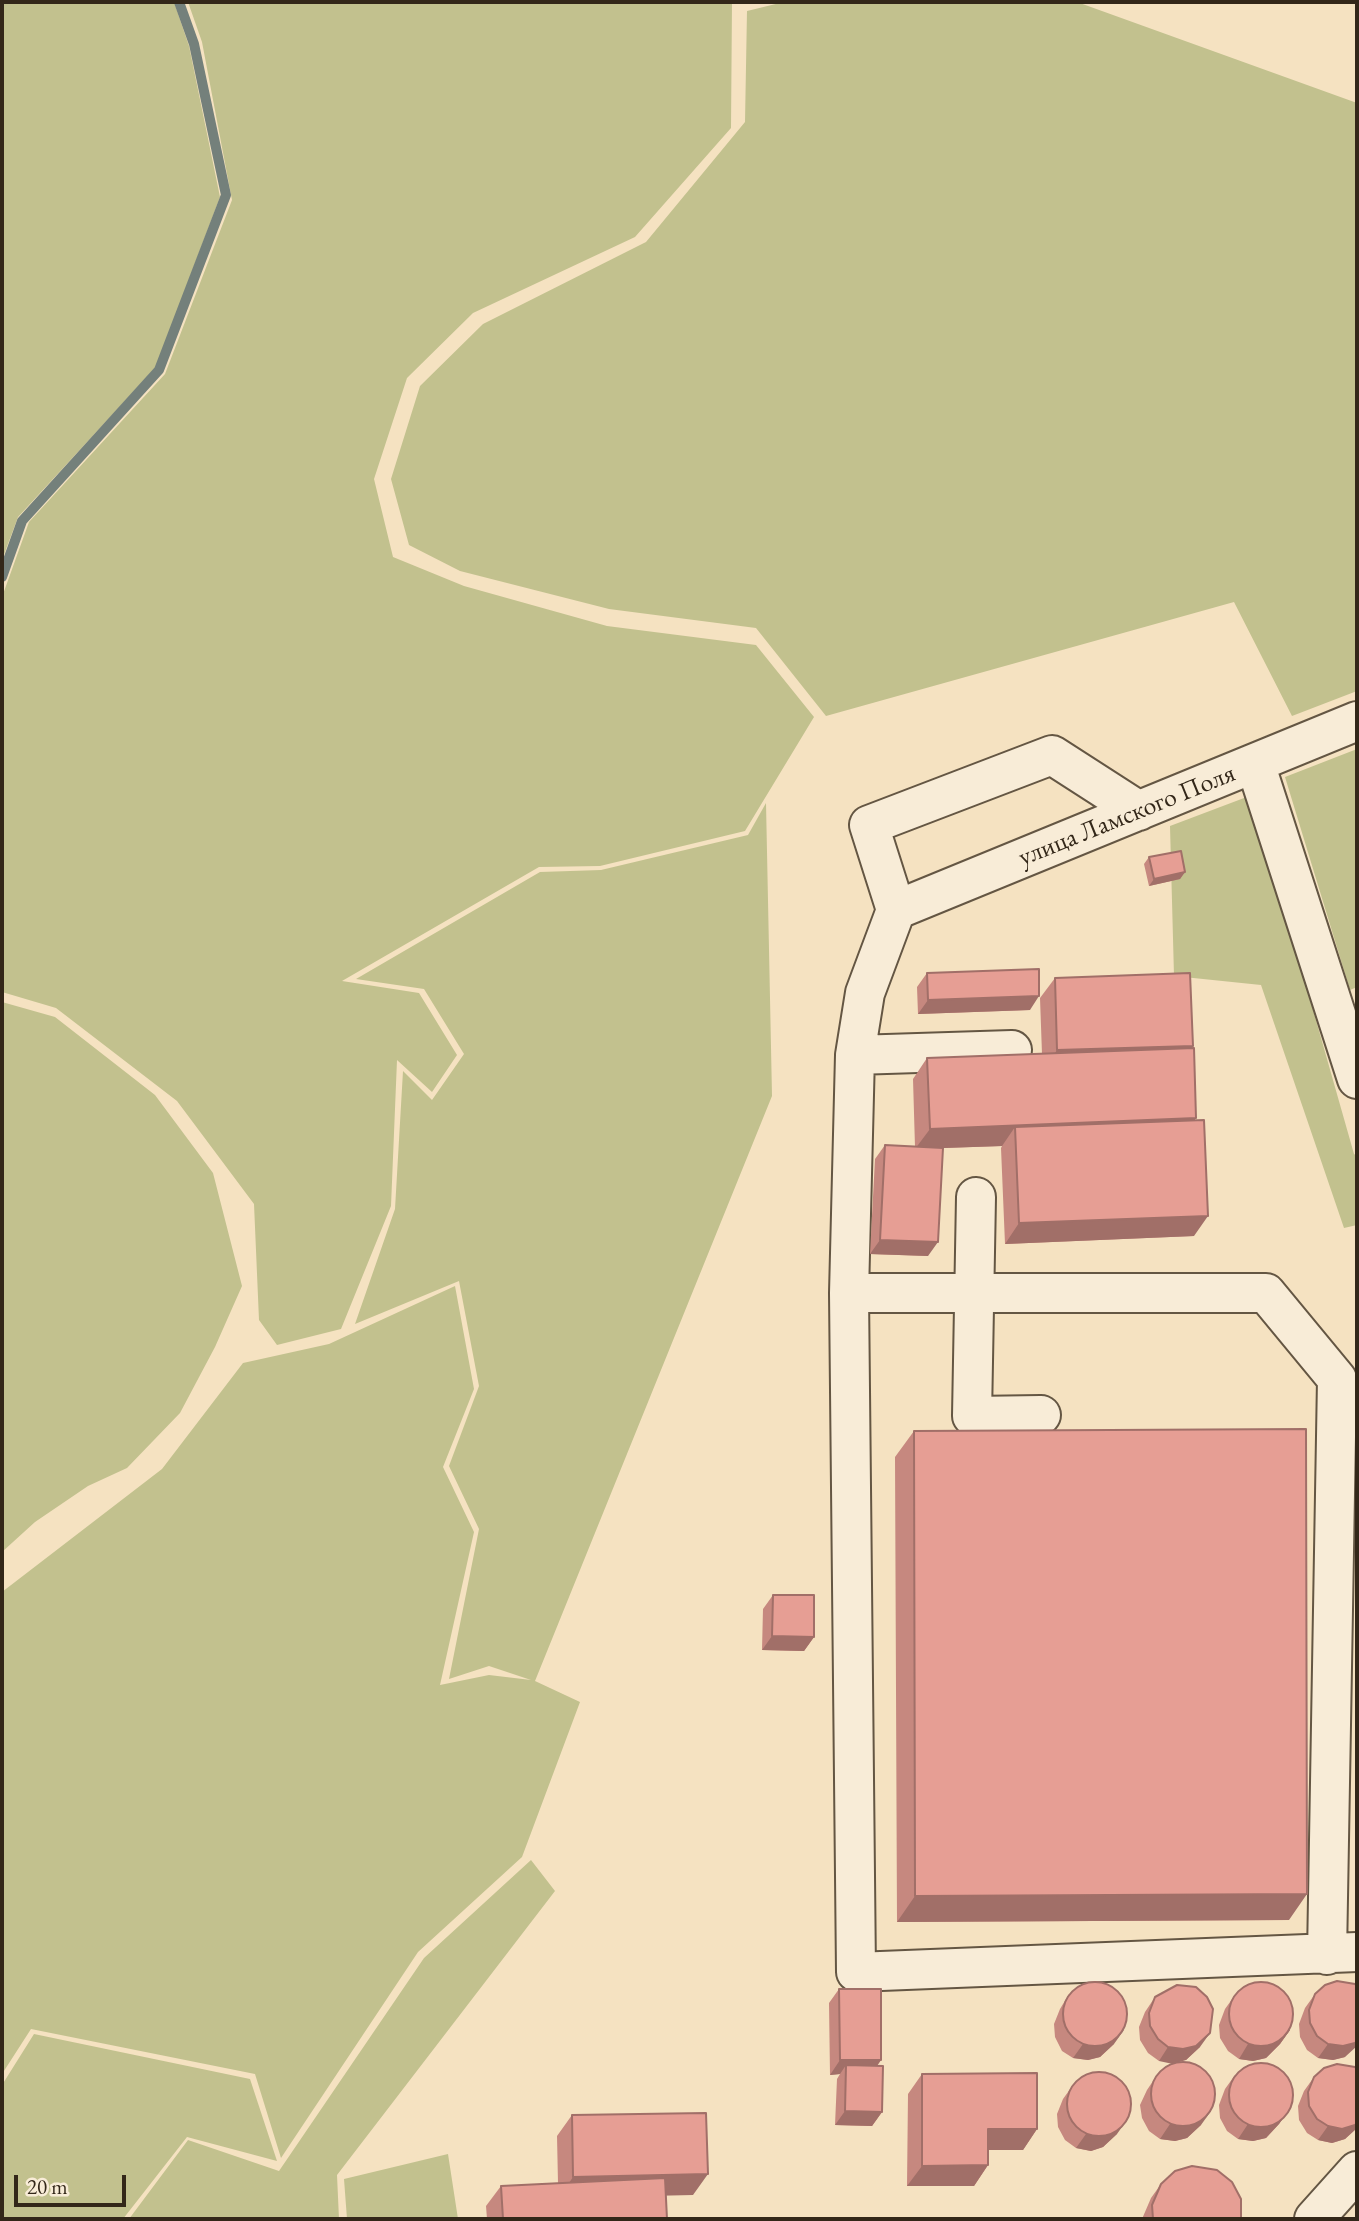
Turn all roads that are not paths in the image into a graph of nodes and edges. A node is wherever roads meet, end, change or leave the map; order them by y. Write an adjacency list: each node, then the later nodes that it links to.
1 (1357, 721): 2 (street, улица Ламского Поля)
2 (1255, 763): 3 (street, улица Ламского Поля); 7 (street)
3 (1139, 811): 4 (street, улица Ламского Поля); 4 (street)
4 (896, 910): 6 (street)
5 (1012, 1050): 6 (street)
6 (855, 1055): 9 (street)
7 (1357, 1079)
8 (976, 1197): 10 (street)
9 (849, 1293): 10 (street); 12 (street)
10 (974, 1293): 11 (street); 12 (street)
11 (1041, 1415)
12 (1342, 1954)
13 (1357, 2171): 14 (street)
14 (1314, 2219)

